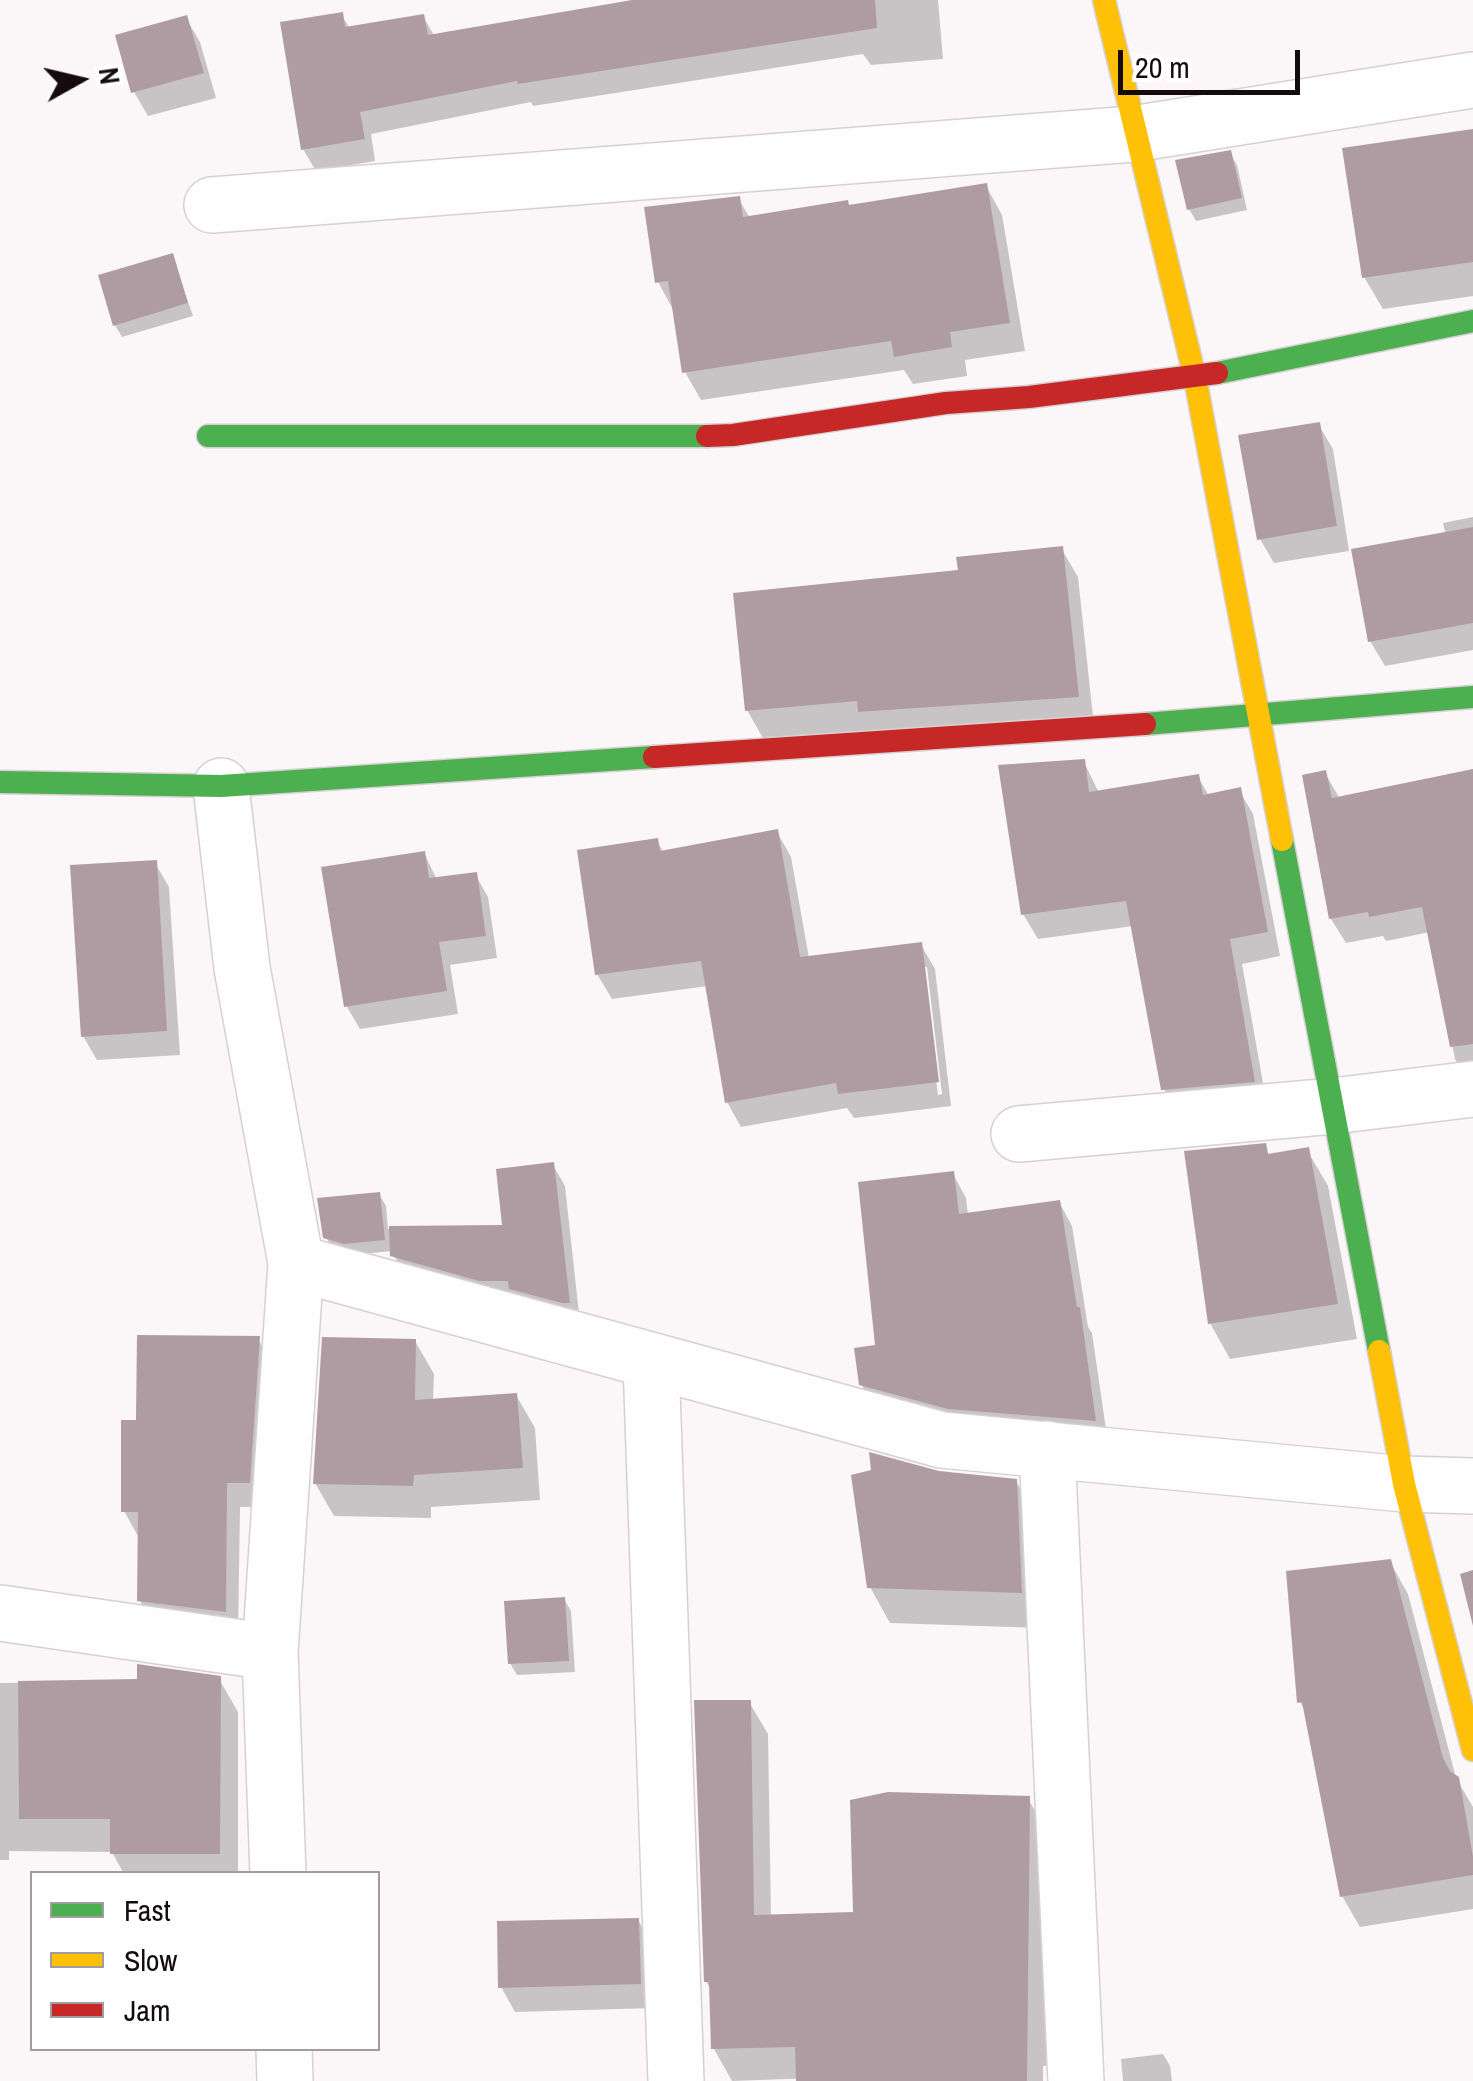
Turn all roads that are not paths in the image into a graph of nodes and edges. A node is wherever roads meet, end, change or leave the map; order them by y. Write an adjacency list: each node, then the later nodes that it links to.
1 (1104, 0): 3 (street)
2 (1473, 80): 3 (street)
3 (1136, 133): 4 (street); 6 (street)
4 (212, 206)
5 (1473, 321): 6 (street)
6 (1194, 378): 7 (street); 9 (street)
7 (208, 436)
8 (1473, 697): 9 (street)
9 (1258, 716): 11 (street); 13 (street)
10 (0, 782): 11 (street)
11 (222, 786): 15 (street)
12 (1473, 1089): 13 (street)
13 (1332, 1106): 14 (street); 18 (street)
14 (1019, 1134)
15 (296, 1263): 16 (street); 21 (street)
16 (652, 1362): 17 (street); 26 (street)
17 (1047, 1449): 18 (street); 27 (street)
18 (1404, 1484): 19 (street); 22 (street)
19 (1473, 1486)
20 (0, 1613): 21 (street)
21 (270, 1652): 23 (street)
22 (1473, 1750)
23 (278, 1871)
24 (284, 2051): 25 (street)
25 (285, 2081)
26 (676, 2081)
27 (1076, 2081)

